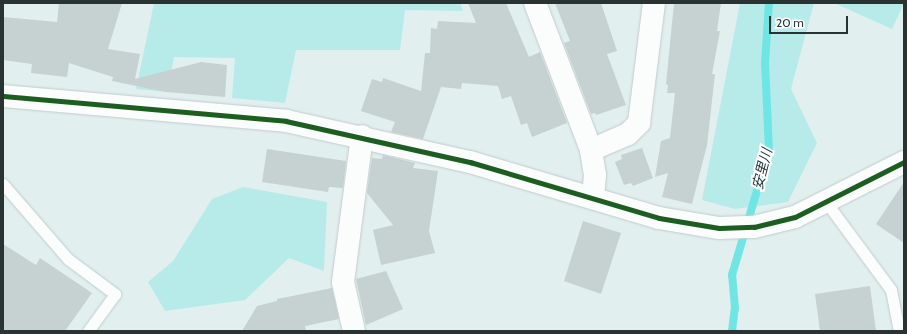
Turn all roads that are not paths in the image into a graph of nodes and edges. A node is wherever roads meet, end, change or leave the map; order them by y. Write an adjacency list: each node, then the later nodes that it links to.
1 (535, 3): 5 (street)
2 (654, 3): 5 (street)
3 (3, 96): 4 (street)
4 (362, 136): 8 (street); 11 (street)
5 (591, 150): 8 (street)
6 (904, 162): 9 (street)
7 (3, 184): 10 (lane)
8 (593, 198): 9 (street)
9 (826, 202): 12 (lane)
10 (88, 331)
11 (354, 331)
12 (899, 331)

